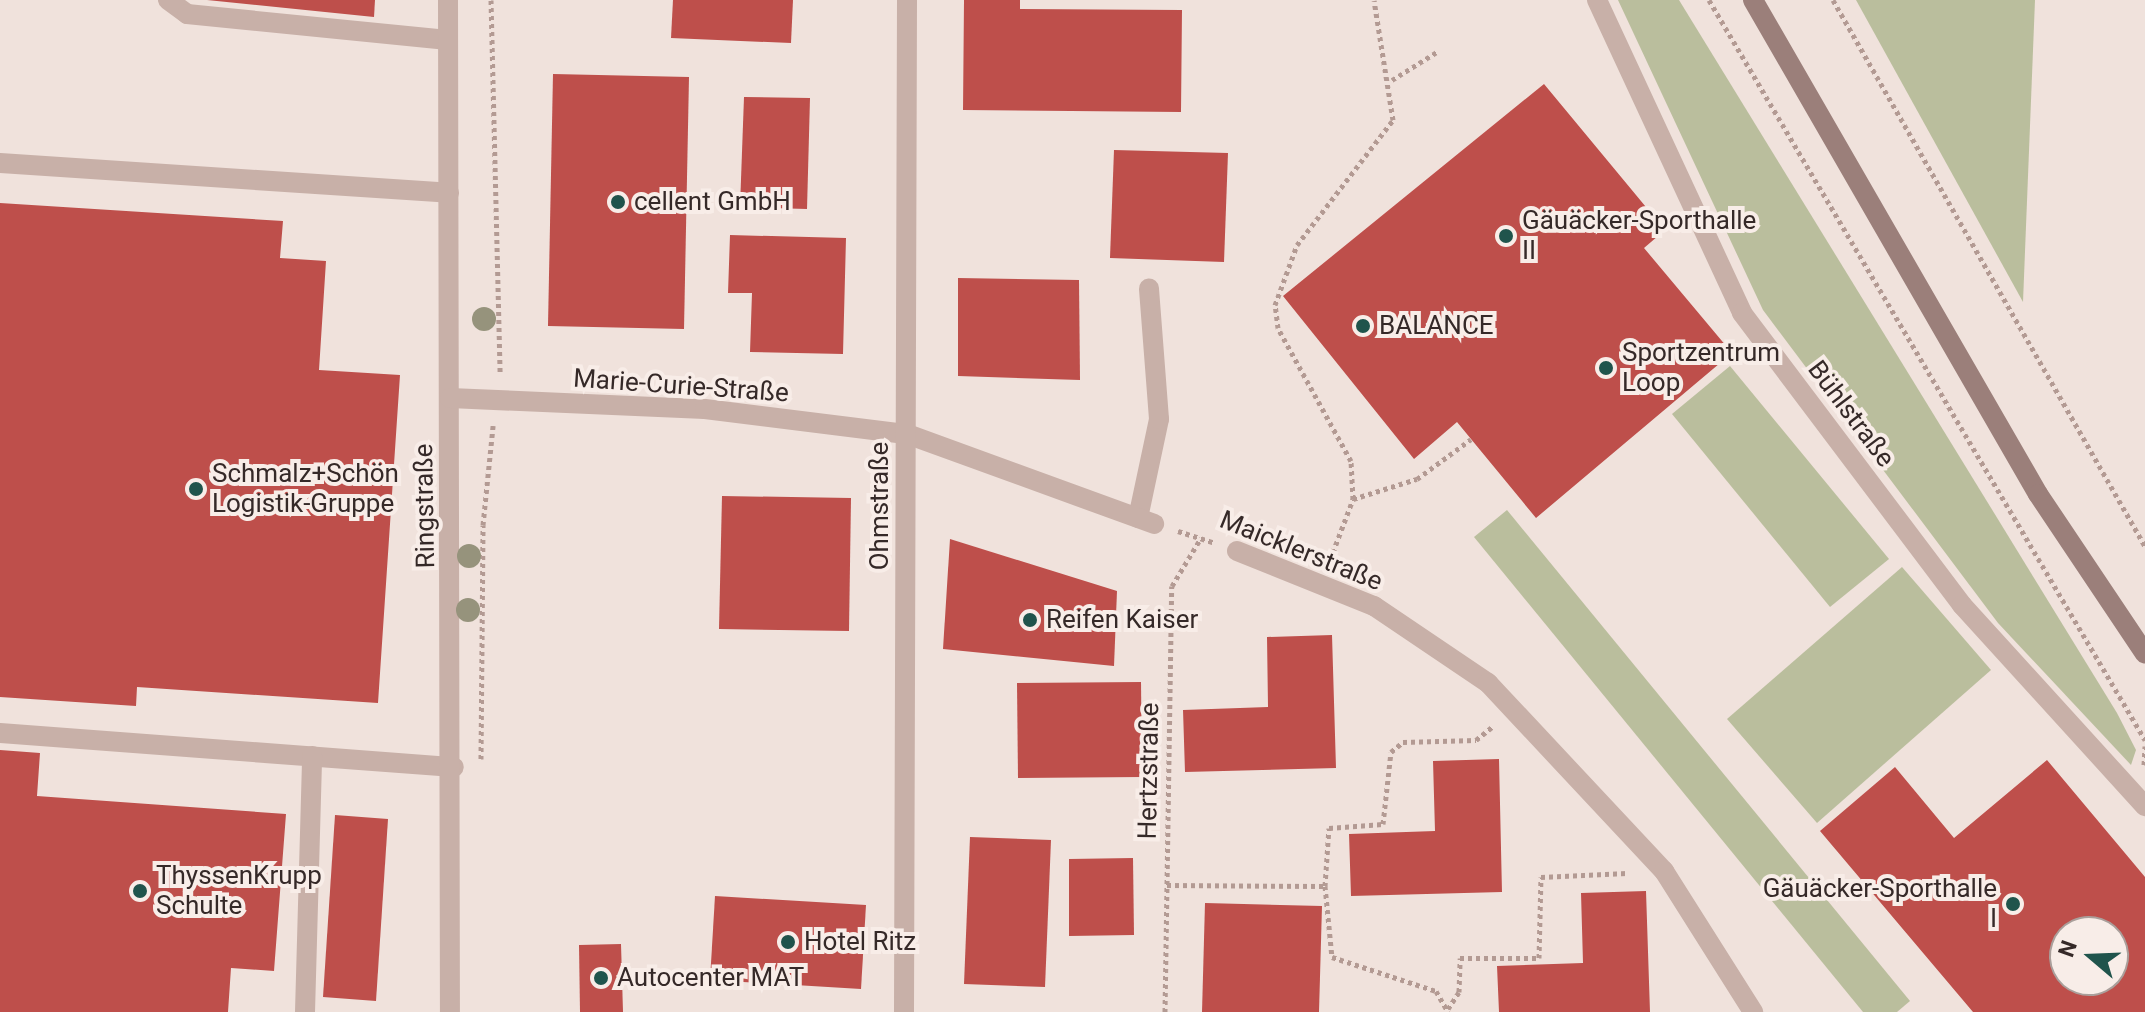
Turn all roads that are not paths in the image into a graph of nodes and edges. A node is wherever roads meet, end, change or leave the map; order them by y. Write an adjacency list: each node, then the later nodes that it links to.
1 (168, 0): 6 (street)
2 (448, 0): 6 (street, Ringstraße)
3 (907, 0): 11 (street, Ohmstraße)
4 (1597, 0): 17 (street, Bühlstraße)
5 (1753, 0): 13 (main road)
6 (448, 40): 8 (street, Ringstraße)
7 (0, 163): 8 (street)
8 (449, 193): 10 (street, Ringstraße)
9 (1149, 288): 11 (street)
10 (450, 398): 11 (street, Marie-Curie-Straße); 16 (street, Ringstraße)
11 (907, 434): 20 (street, Ohmstraße)
12 (1237, 551): 21 (street, Maicklerstraße)
13 (2145, 654)
14 (0, 733): 15 (street)
15 (312, 756): 16 (street); 18 (street)
16 (454, 767): 19 (street, Ringstraße)
17 (2145, 806)
18 (305, 1012)
19 (450, 1012)
20 (904, 1012)
21 (1753, 1012)

